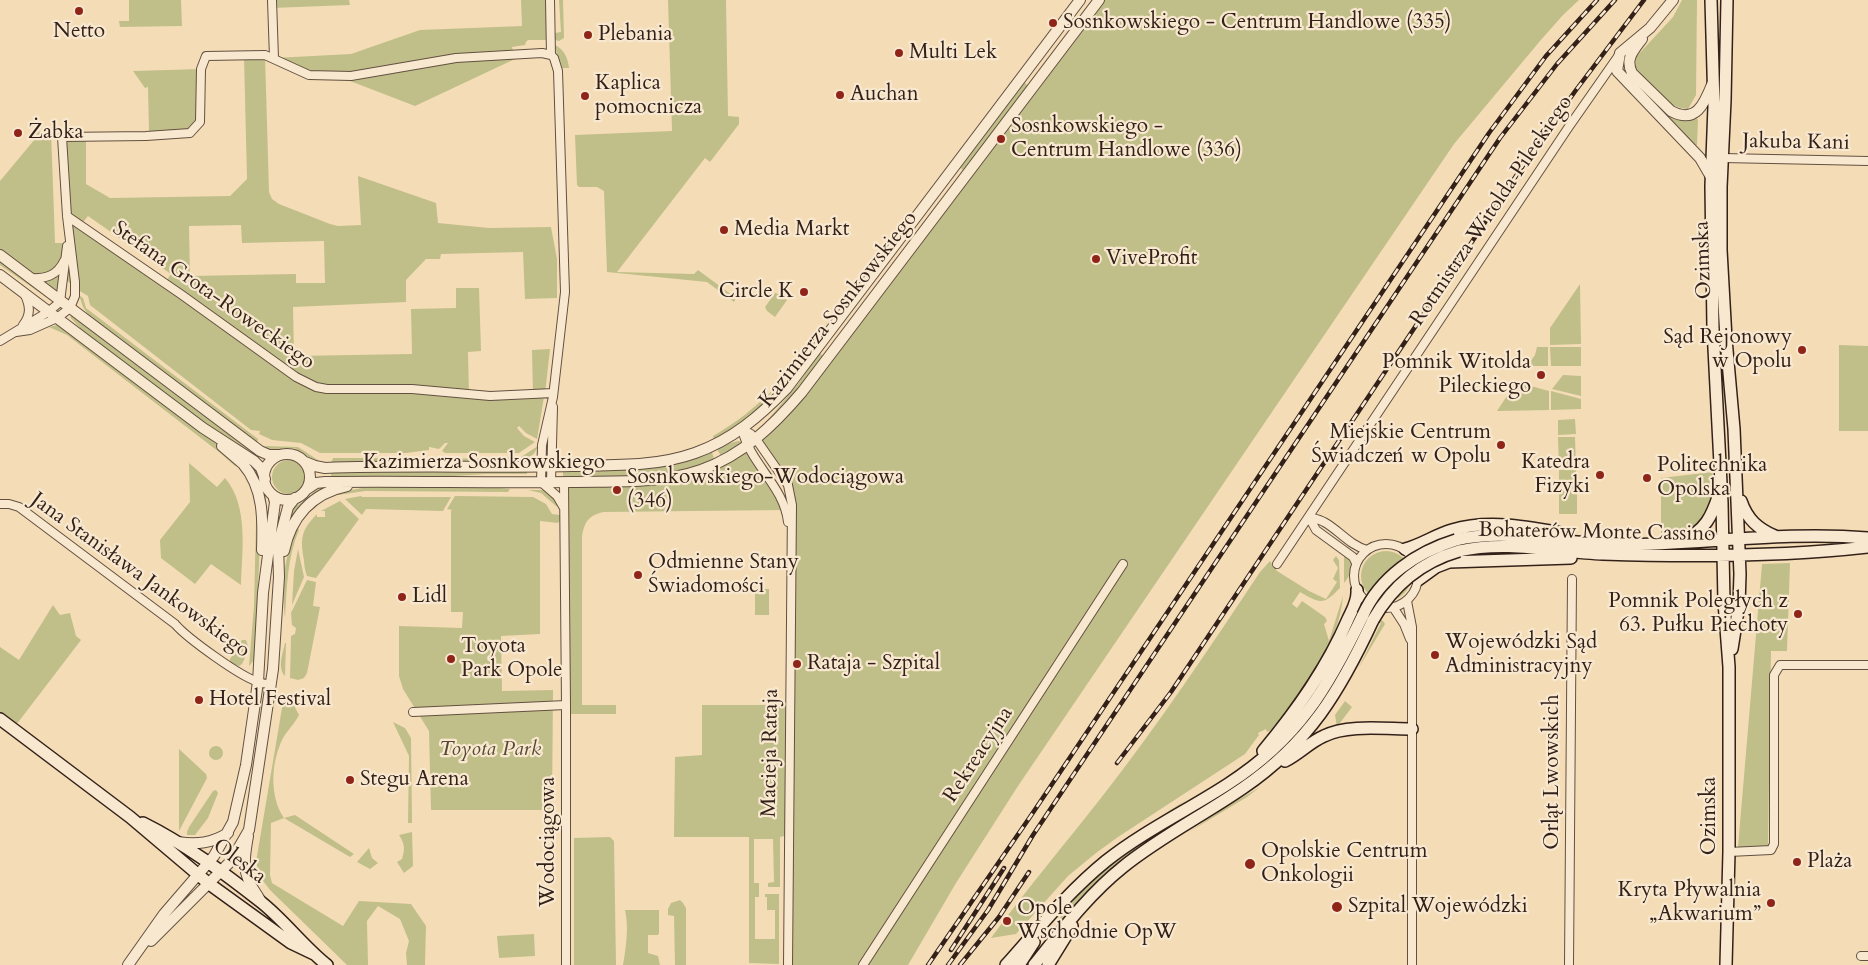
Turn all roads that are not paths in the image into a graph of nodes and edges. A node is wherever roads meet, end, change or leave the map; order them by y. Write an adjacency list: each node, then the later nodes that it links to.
1 (272, 0): 10 (street)
2 (550, 0): 8 (street)
3 (1080, 0): 32 (street, Kazimierza Sosnkowskiego)
4 (1099, 0): 33 (street, Kazimierza Sosnkowskiego)
5 (1673, 0): 9 (street)
6 (1712, 0): 13 (main road, Ozimska)
7 (1727, 0): 14 (main road, Ozimska)
8 (551, 55): 10 (street); 30 (street)
9 (1624, 56): 11 (street); 12 (street, Rotmistrza Witolda Pileckiego); 13 (street)
10 (274, 58): 17 (street)
11 (1617, 71): 12 (street); 16 (street)
12 (1600, 82): 48 (street, Rotmistrza Witolda Pileckiego)
13 (1713, 82): 16 (main road, Ozimska)
14 (1723, 158): 15 (street, Jakuba Kani); 43 (main road, Ozimska)
15 (1868, 161)
16 (1711, 177): 41 (main road, Ozimska)
17 (67, 216): 18 (street); 30 (street, Stefana Grota-Roweckiego)
18 (68, 232): 19 (street); 25 (street)
19 (66, 255): 22 (street); 24 (street)
20 (0, 256): 22 (street)
21 (0, 275): 23 (street)
22 (29, 278): 24 (street)
23 (25, 295): 26 (street); 28 (street)
24 (60, 302): 25 (street); 26 (street)
25 (70, 308): 27 (street); 34 (street)
26 (48, 312): 27 (street); 28 (street)
27 (57, 318): 28 (street); 31 (street)
28 (16, 332): 29 (street)
29 (0, 341)
30 (553, 395): 36 (street)
31 (203, 428): 37 (street); 68 (street)
32 (742, 430): 33 (street, Macieja Rataja); 36 (street, Kazimierza Sosnkowskiego)
33 (752, 443): 39 (street, Kazimierza Sosnkowskiego); 53 (street, Macieja Rataja); 53 (street, Macieja Rataja)
34 (279, 455): 35 (street); 37 (street)
35 (305, 462): 36 (street, Kazimierza Sosnkowskiego); 42 (street)
36 (546, 467): 38 (street)
37 (265, 479): 44 (street)
38 (546, 482): 39 (street, Kazimierza Sosnkowskiego); 40 (street, Kazimierza Sosnkowskiego); 47 (street)
39 (564, 482): 47 (street, Wodociągowa)
40 (370, 483): 42 (street, Kazimierza Sosnkowskiego); 64 (street)
41 (1721, 488): 52 (main road, Ozimska); 54 (main road)
42 (307, 489): 45 (street)
43 (1738, 493): 49 (main road); 51 (main road, Ozimska)
44 (273, 495): 45 (street); 68 (street)
45 (295, 498): 64 (street)
46 (0, 504): 75 (street, Jana Stanisława Jankowskiego)
47 (564, 508): 77 (street, Wodociągowa)
48 (1308, 517): 57 (street); 61 (street); 63 (street, Rotmistrza Witolda Pileckiego)
49 (1779, 538): 50 (main road, Bohaterów Monte Cassino); 51 (main road, Bohaterów Monte Cassino)
50 (1868, 538)
51 (1740, 539): 52 (main road, Bohaterów Monte Cassino); 59 (main road, Ozimska)
52 (1723, 540): 54 (main road, Bohaterów Monte Cassino); 60 (main road, Ozimska)
53 (790, 541): 100 (street, Macieja Rataja)
54 (1677, 542): 56 (main road, Bohaterów Monte Cassino)
55 (1868, 547): 59 (main road, Bohaterów Monte Cassino)
56 (1605, 549): 58 (main road); 60 (main road, Bohaterów Monte Cassino); 65 (main road); 71 (main road, Bohaterów Monte Cassino, bridge)
57 (1367, 550): 58 (street); 61 (street)
58 (1405, 550): 65 (street)
59 (1740, 554): 60 (main road, Bohaterów Monte Cassino); 74 (main road, Ozimska)
60 (1724, 555): 74 (main road, Ozimska)
61 (1356, 563): 67 (street)
62 (1123, 564): 101 (street, Rekreacyjna)
63 (1277, 564)
64 (279, 577): 76 (street)
65 (1418, 580): 69 (street)
66 (1572, 580): 107 (street, Orląt Lwowskich)
67 (1357, 590): 70 (street); 82 (main road)
68 (263, 593): 75 (street)
69 (1407, 601): 70 (street); 72 (street)
70 (1393, 607): 72 (street)
71 (1368, 618): 81 (main road, Bohaterów Monte Cassino); 82 (main road, Bohaterów Monte Cassino)
72 (1412, 643): 80 (street)
73 (1868, 665): 87 (street)
74 (1729, 667): 87 (main road, Ozimska)
75 (258, 682): 76 (street); 85 (street)
76 (271, 684): 84 (street)
77 (566, 705): 78 (street); 99 (street, Wodociągowa)
78 (413, 712)
79 (0, 719): 83 (main road, Oleska)
80 (1412, 729): 81 (main road); 106 (street)
81 (1272, 766): 92 (main road, Bohaterów Monte Cassino)
82 (1248, 771): 94 (main road, Bohaterów Monte Cassino)
83 (130, 817): 86 (main road, Oleska); 90 (main road, Oleska)
84 (249, 830): 89 (street); 93 (street)
85 (229, 832): 86 (street); 88 (street)
86 (178, 842): 88 (main road, Oleska)
87 (1729, 852): 108 (main road, Ozimska)
88 (209, 863): 89 (main road, Oleska); 90 (street)
89 (221, 871): 91 (street); 93 (main road, Oleska)
90 (198, 875): 91 (main road, Oleska); 95 (street)
91 (208, 884): 95 (street); 96 (main road, Oleska)
92 (1091, 896): 104 (main road); 105 (main road)
93 (260, 901): 96 (main road, Oleska)
94 (1043, 923): 102 (main road); 103 (main road)
95 (140, 950): 97 (street)
96 (314, 954): 98 (main road, Oleska)
97 (128, 965)
98 (327, 965)
99 (566, 965)
100 (788, 965)
101 (863, 965)
102 (1006, 965)
103 (1019, 965)
104 (1034, 965)
105 (1048, 965)
106 (1412, 965)
107 (1569, 965)
108 (1726, 965)

